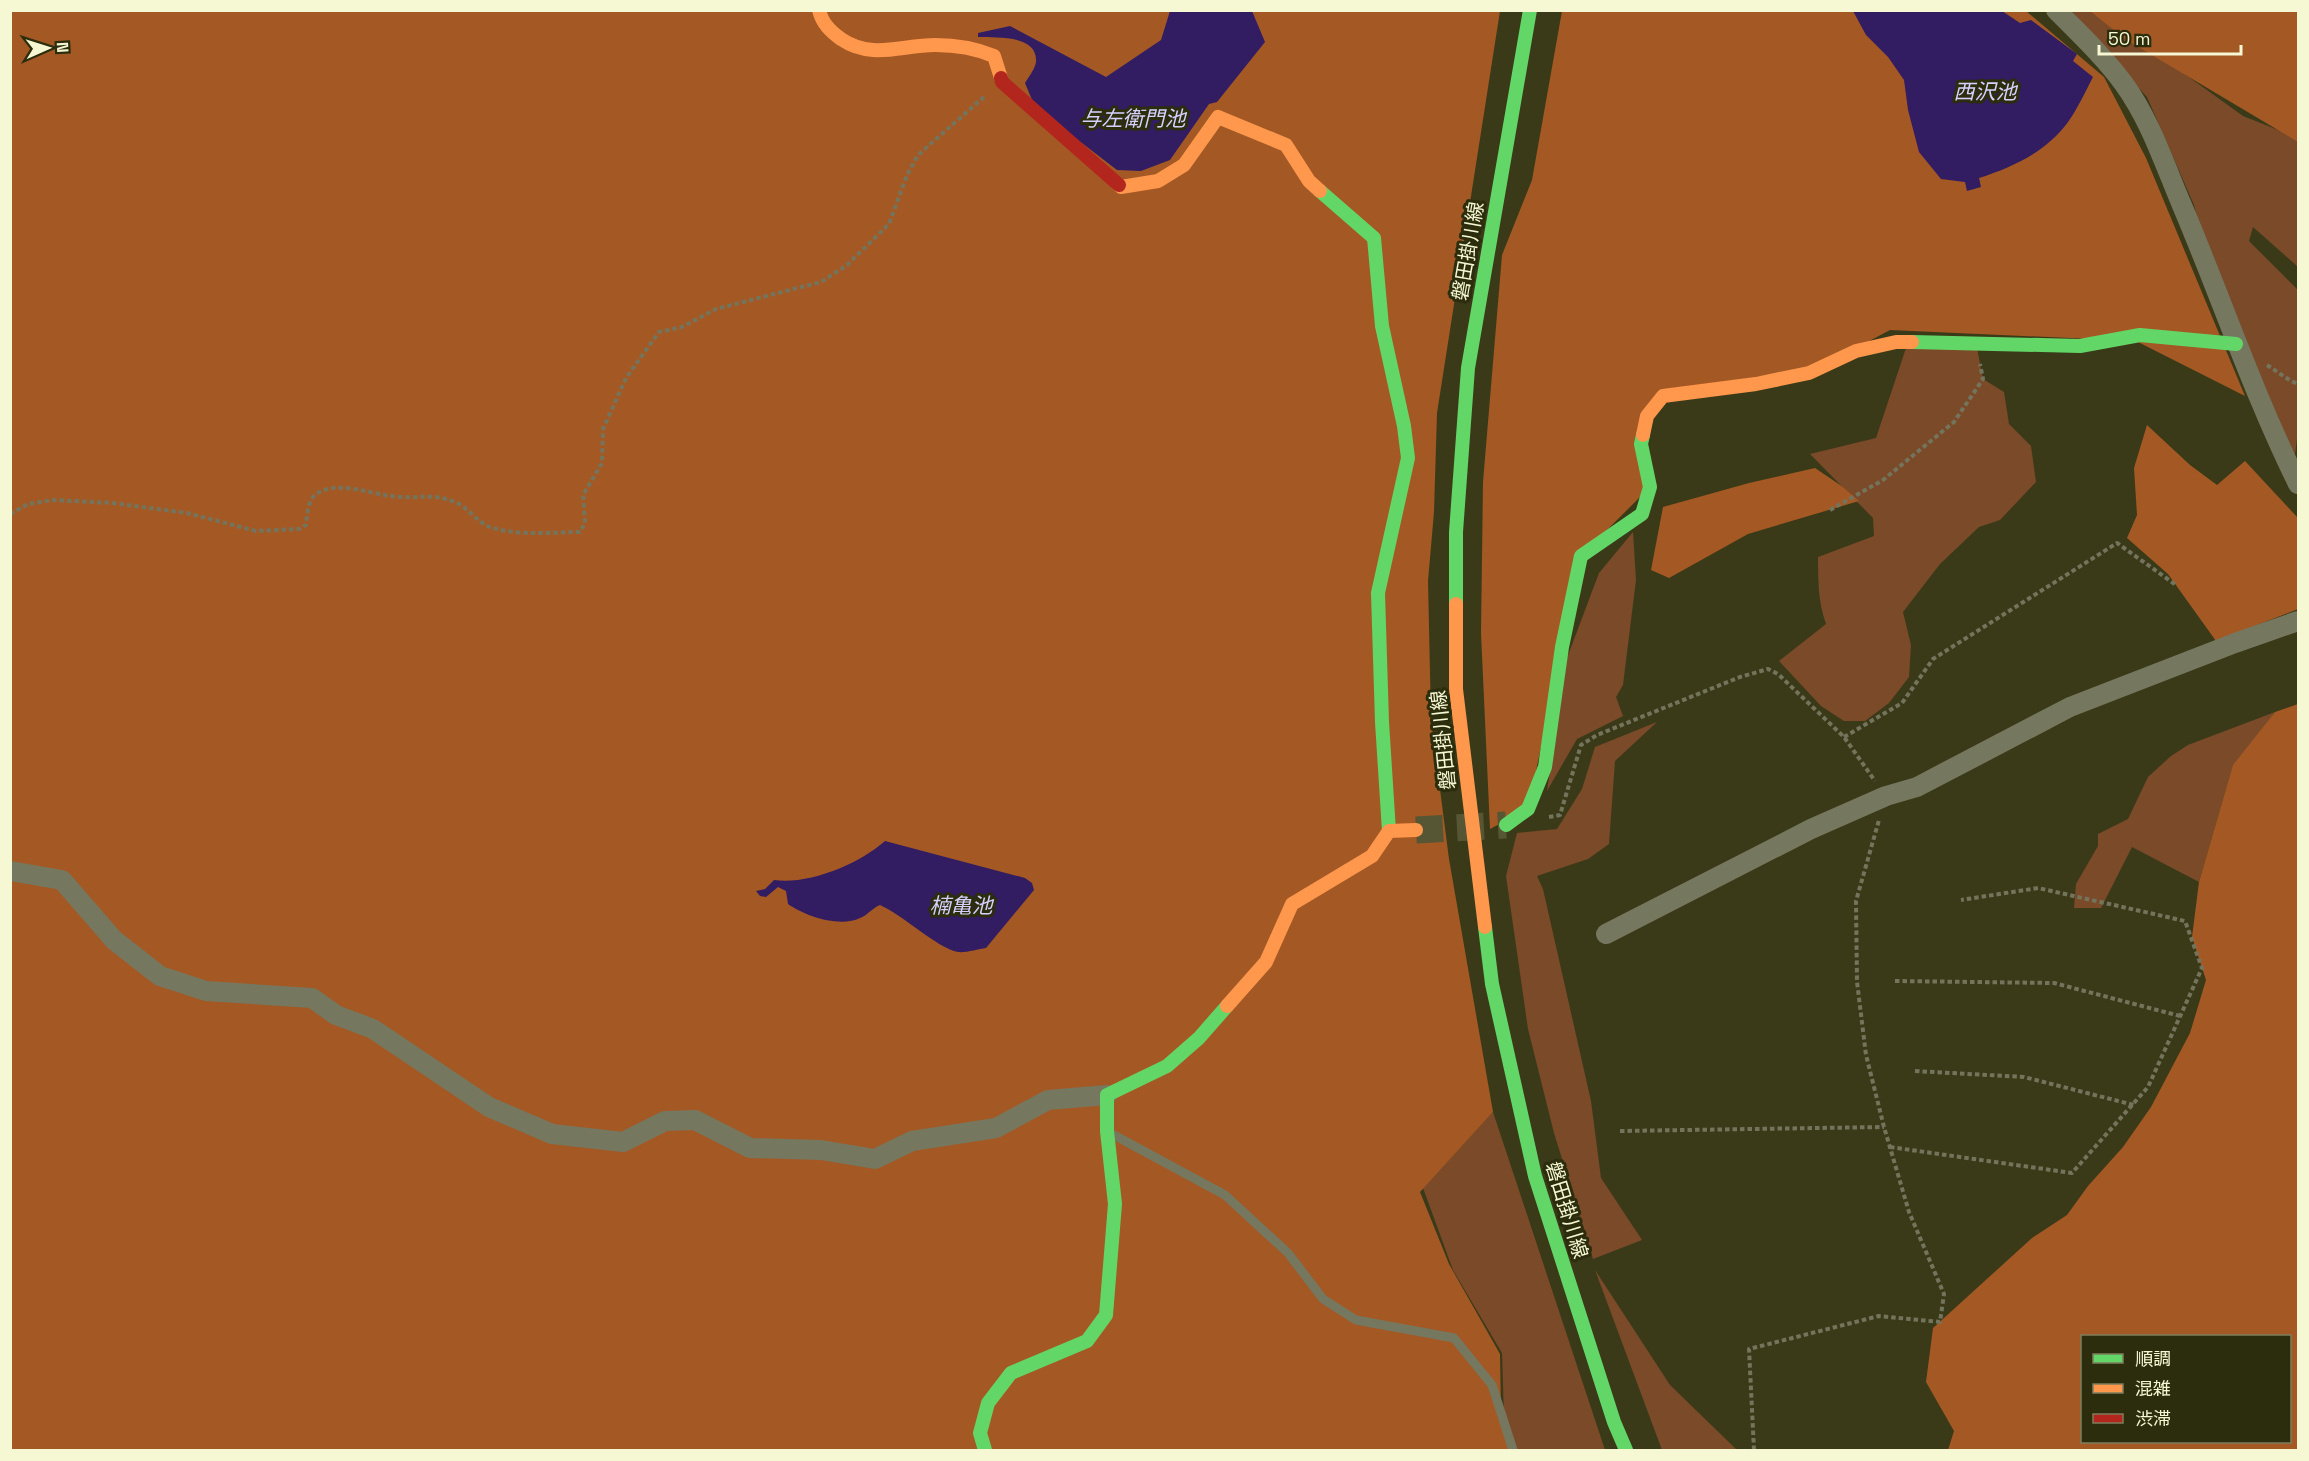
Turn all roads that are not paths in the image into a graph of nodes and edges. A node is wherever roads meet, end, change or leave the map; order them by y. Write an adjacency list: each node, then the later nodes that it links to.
1 (819, 10): 9 (street)
2 (1530, 10): 16 (street, 磐田掛川線)
3 (2056, 10): 4 (street)
4 (2236, 344): 5 (street); 7 (street)
5 (2298, 484)
6 (2298, 621): 11 (street)
7 (1506, 825)
8 (1416, 830): 9 (street)
9 (1389, 831): 12 (street)
10 (10, 871): 12 (street)
11 (1606, 934)
12 (1107, 1095): 13 (street)
13 (1107, 1131): 14 (street); 15 (lane)
14 (985, 1450)
15 (1514, 1450)
16 (1626, 1450)

